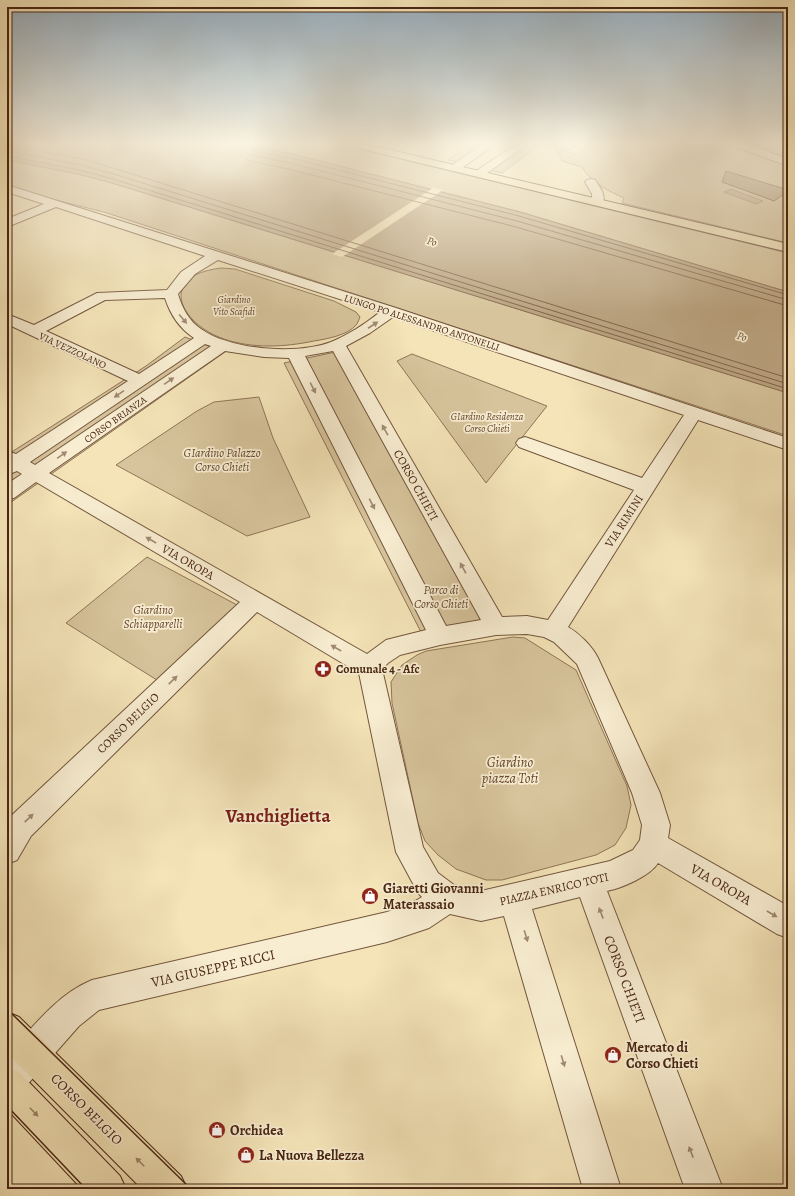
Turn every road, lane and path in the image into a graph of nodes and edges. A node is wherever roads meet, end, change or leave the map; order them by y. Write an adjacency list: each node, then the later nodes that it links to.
1 (49, 201): 4 (street, LUNGO PO ALESSANDRO ANTONELLI)
2 (593, 201): 3 (main road)
3 (598, 202): 6 (main road)
4 (56, 203): 5 (street); 7 (street, LUNGO PO ALESSANDRO ANTONELLI)
5 (7, 223)
6 (788, 248)
7 (216, 255): 8 (street); 9 (street, LUNGO PO ALESSANDRO ANTONELLI)
8 (171, 294): 11 (street); 12 (street, one-way to 12)
9 (391, 311): 13 (street, one-way to 9); 17 (street, LUNGO PO ALESSANDRO ANTONELLI)
10 (7, 318): 11 (street, VIA VEZZOLANO)
11 (34, 331): 16 (street, VIA VEZZOLANO)
12 (204, 338): 14 (street); 16 (street, CORSO BRIANZA)
13 (337, 344): 15 (street); 25 (street, CORSO CHIETI, one-way to 13)
14 (223, 345): 15 (street); 21 (street, CORSO BRIANZA, one-way to 14)
15 (295, 354): 27 (street, one-way to 27)
16 (140, 380): 20 (street, CORSO BRIANZA, one-way to 20)
17 (694, 412): 19 (street, LUNGO PO ALESSANDRO ANTONELLI); 22 (street, VIA RIMINI)
18 (525, 443): 22 (street)
19 (788, 444)
20 (10, 463): 21 (street, VIA OROPA)
21 (36, 474): 23 (street, CORSO BRIANZA); 24 (street, VIA OROPA, one-way to 21)
22 (646, 488): 26 (street, VIA RIMINI)
23 (7, 493)
24 (255, 600): 28 (street, VIA OROPA, one-way to 24); 30 (street, CORSO BELGIO, one-way to 24)
25 (496, 626): 26 (street, PIAZZA ENRICO TOTI); 27 (street, PIAZZA ENRICO TOTI)
26 (554, 630): 29 (street, PIAZZA ENRICO TOTI)
27 (440, 636): 28 (street, PIAZZA ENRICO TOTI)
28 (370, 667): 32 (street, PIAZZA ENRICO TOTI)
29 (653, 845): 31 (street, PIAZZA ENRICO TOTI); 34 (street, VIA OROPA, one-way to 34)
30 (7, 850)
31 (589, 882): 33 (street, PIAZZA ENRICO TOTI); 41 (street, CORSO CHIETI, one-way to 31)
32 (447, 898): 33 (street, PIAZZA ENRICO TOTI); 36 (street, VIA GIUSEPPE RICCI)
33 (514, 899): 40 (street, one-way to 40)
34 (788, 923)
35 (7, 1029): 36 (main road, CORSO BELGIO)
36 (31, 1054): 37 (street, VIA GIUSEPPE RICCI); 39 (main road, CORSO BELGIO, one-way to 36)
37 (7, 1083): 38 (main road, one-way to 38)
38 (107, 1189)
39 (168, 1189)
40 (602, 1189)
41 (704, 1189)

